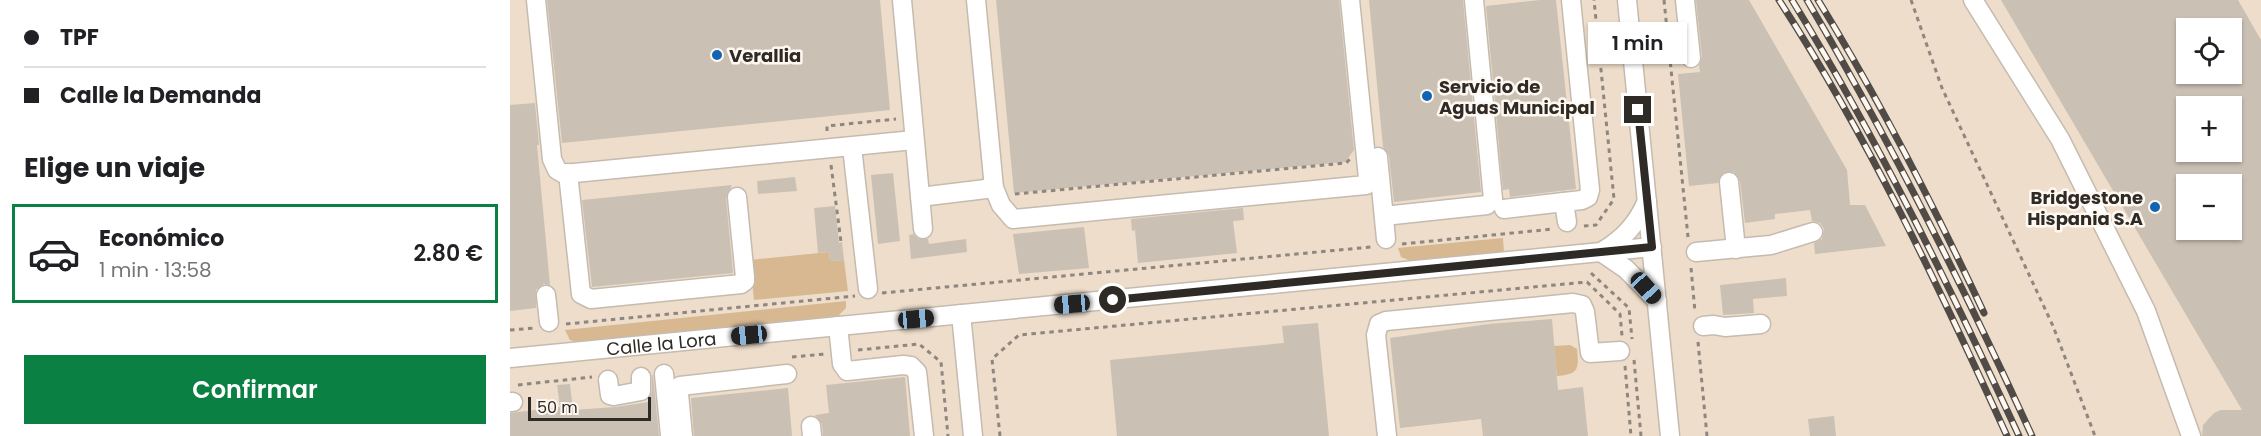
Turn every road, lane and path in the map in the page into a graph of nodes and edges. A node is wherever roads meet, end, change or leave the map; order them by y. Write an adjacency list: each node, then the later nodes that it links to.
1 (536, 0): 18 (street)
2 (902, 0): 15 (street)
3 (976, 0): 20 (street)
4 (1350, 0): 20 (street)
5 (1362, 0): 27 (street)
6 (1474, 0): 27 (street)
7 (1627, 0): 24 (street)
8 (1664, 0): 36 (path)
9 (1685, 0): 13 (street)
10 (1911, 0): 63 (path)
11 (1973, 0): 64 (street)
12 (1581, 3): 25 (street); 28 (path)
13 (1689, 58)
14 (898, 119): 16 (path)
15 (914, 140): 16 (street); 23 (street)
16 (841, 148): 18 (street); 31 (path); 37 (street)
17 (1353, 155): 21 (path)
18 (568, 173): 22 (street)
19 (1729, 182): 34 (street)
20 (994, 188): 23 (street)
21 (1015, 194)
22 (738, 197)
23 (920, 197): 29 (street)
24 (1647, 201): 33 (street); 35 (street)
25 (1564, 202): 26 (street); 28 (street)
26 (1504, 209)
27 (1384, 216): 32 (street)
28 (1567, 226): 32 (path)
29 (923, 229)
30 (1813, 232): 34 (street)
31 (841, 243)
32 (1387, 243): 37 (path)
33 (1652, 247): 35 (street, Calle la Lora); 39 (street)
34 (1736, 249): 36 (street)
35 (1601, 252): 39 (street); 40 (street, Calle la Lora)
36 (1691, 253): 44 (path)
37 (866, 292): 41 (path)
38 (546, 295): 41 (street)
39 (1657, 301): 61 (street)
40 (961, 314): 43 (street, Calle la Lora); 57 (street)
41 (550, 324): 45 (path)
42 (1761, 324): 44 (street)
43 (838, 326): 48 (street, Calle la Lora); 55 (street)
44 (1699, 326): 62 (path)
45 (510, 330)
46 (919, 344): 56 (path)
47 (1622, 351): 58 (path); 59 (street); 60 (path)
48 (510, 358)
49 (664, 374): 53 (street)
50 (787, 374): 54 (street)
51 (640, 377): 52 (street)
52 (608, 380)
53 (670, 436)
54 (683, 436)
55 (924, 436)
56 (948, 436)
57 (973, 436)
58 (1000, 436)
59 (1387, 436)
60 (1631, 436)
61 (1670, 436)
62 (1707, 436)
63 (2095, 436)
64 (2191, 436)

